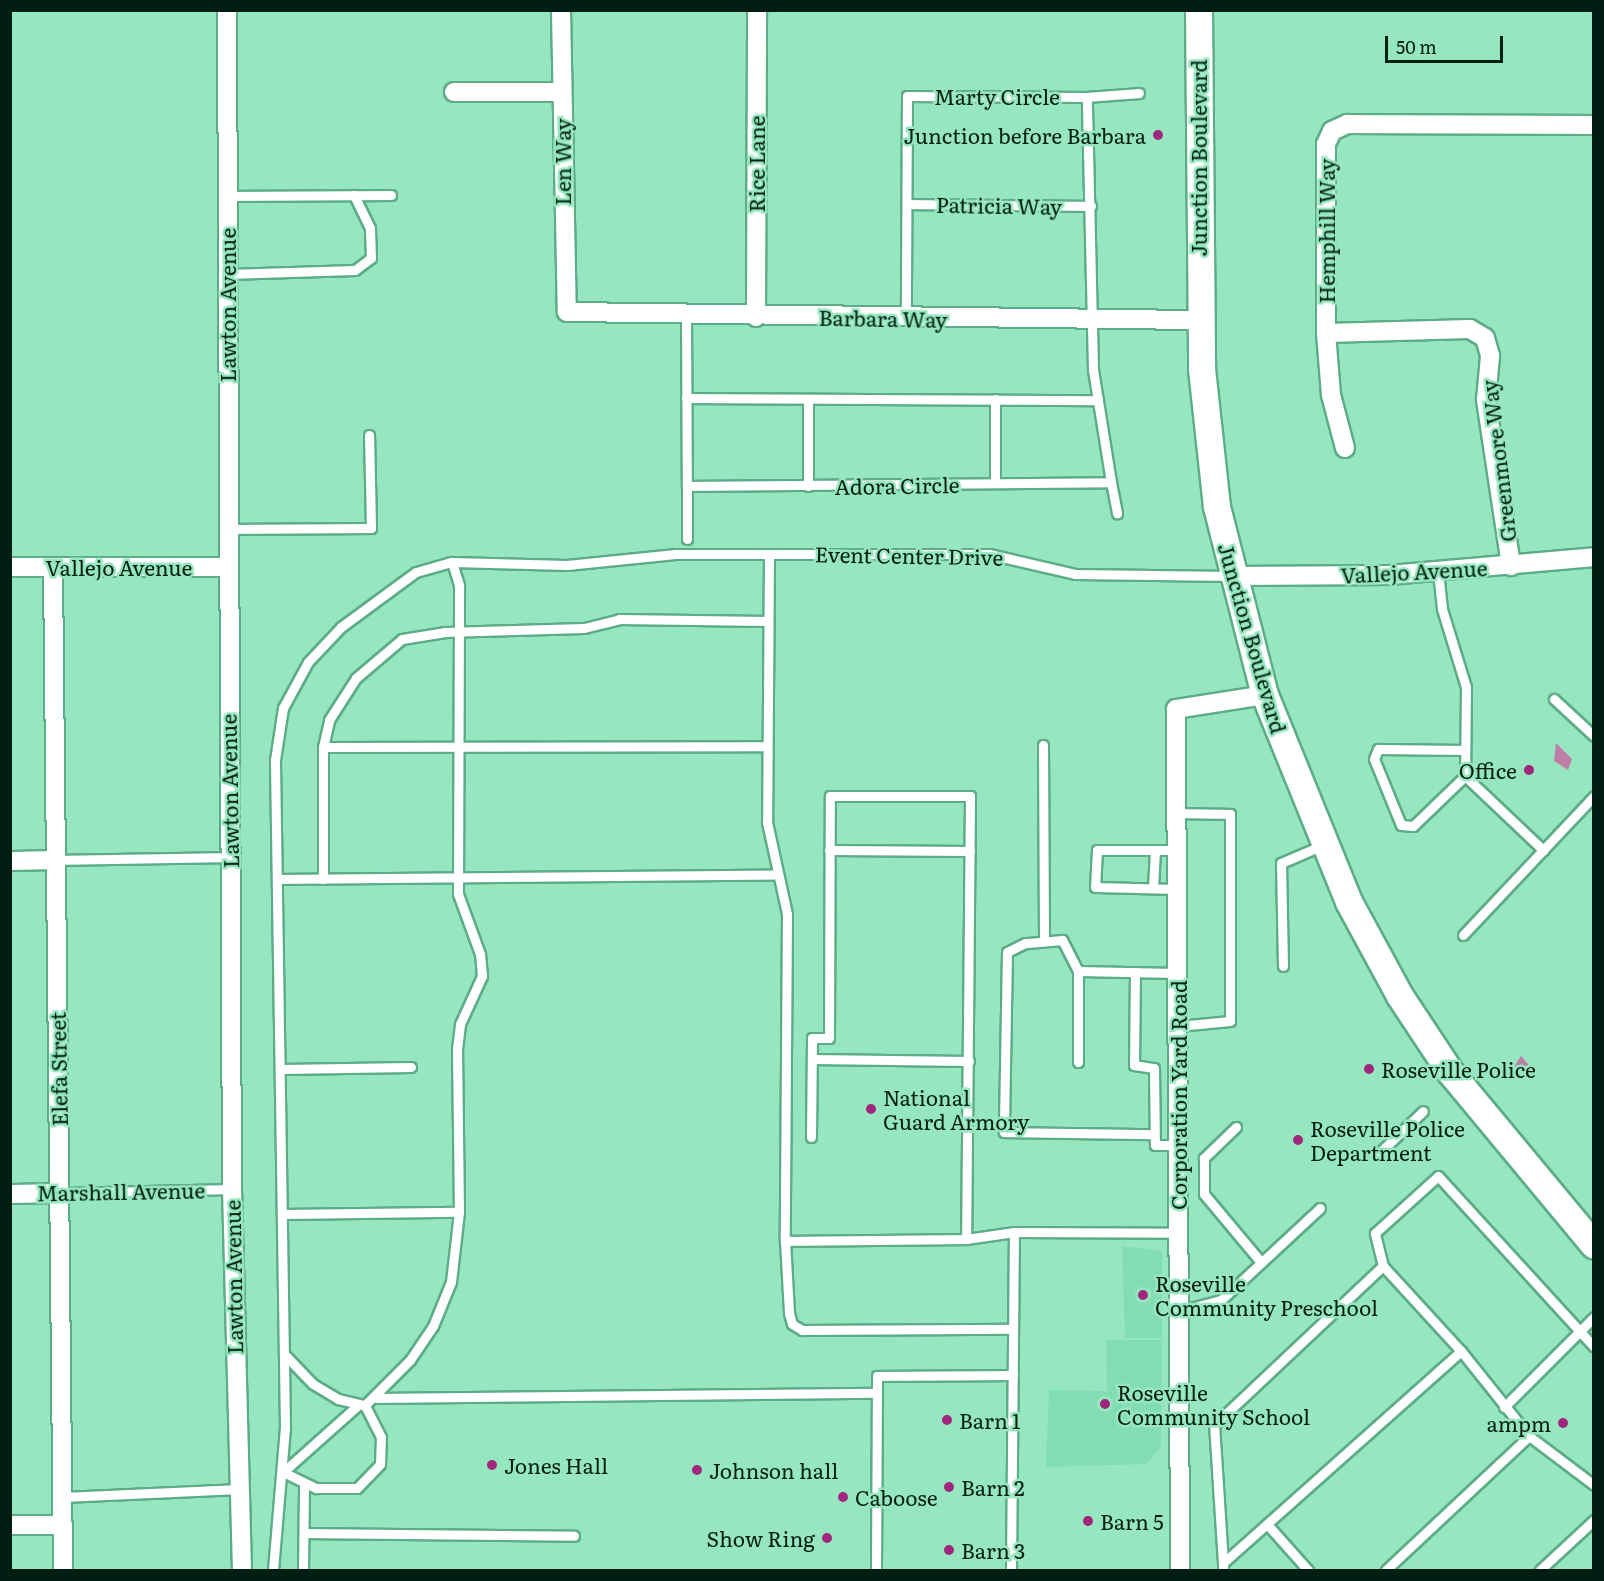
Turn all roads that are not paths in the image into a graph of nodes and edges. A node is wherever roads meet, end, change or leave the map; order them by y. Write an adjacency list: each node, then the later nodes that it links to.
1 (227, 10): 12 (street, Lawton Avenue)
2 (561, 10): 6 (street, Len Way)
3 (757, 10): 18 (street, Rice Lane)
4 (1199, 10): 21 (main road, Junction Boulevard)
5 (454, 92): 6 (street)
6 (562, 92): 16 (street, Len Way)
7 (1139, 93): 8 (lane)
8 (1087, 97): 13 (lane, Marty Circle); 14 (lane, Marty Circle)
9 (1593, 125): 22 (street, Hemphill Way)
10 (354, 195): 11 (lane); 12 (lane); 15 (lane)
11 (391, 195)
12 (227, 196): 15 (street, Lawton Avenue)
13 (907, 204): 14 (lane, Patricia Way); 19 (lane, Marty Circle)
14 (1091, 206): 20 (lane, Marty Circle)
15 (227, 274): 34 (street, Lawton Avenue)
16 (567, 312): 17 (street, Barbara Way)
17 (686, 316): 18 (street, Barbara Way); 23 (lane)
18 (756, 317): 19 (street, Barbara Way)
19 (906, 319): 20 (street, Barbara Way)
20 (1093, 320): 21 (street, Barbara Way); 26 (lane)
21 (1199, 320): 44 (main road, Junction Boulevard)
22 (1326, 333): 28 (street, Hemphill Way); 39 (street, Greenmore Way)
23 (686, 398): 24 (lane); 31 (lane)
24 (808, 399): 25 (lane); 32 (lane)
25 (995, 399): 26 (lane); 30 (lane)
26 (1098, 400): 29 (lane)
27 (369, 435): 34 (lane)
28 (1345, 448)
29 (1111, 482): 30 (lane, Adora Circle); 33 (lane)
30 (995, 483): 32 (lane, Adora Circle)
31 (687, 486): 32 (lane, Adora Circle); 35 (lane)
32 (808, 486)
33 (1117, 513)
34 (227, 529): 42 (street, Lawton Avenue)
35 (687, 538)
36 (765, 554): 38 (lane, Event Center Drive); 44 (lane, Event Center Drive); 45 (lane)
37 (1593, 557): 39 (street, Vallejo Avenue)
38 (452, 562): 46 (lane); 69 (lane, Event Center Drive)
39 (1511, 566): 43 (street, Vallejo Avenue)
40 (10, 567): 41 (street, Vallejo Avenue)
41 (53, 567): 42 (street, Vallejo Avenue); 65 (street, Elefa Street)
42 (227, 567): 64 (street, Lawton Avenue)
43 (1438, 571): 44 (street, Vallejo Avenue); 54 (lane)
44 (1234, 576): 47 (main road, Junction Boulevard)
45 (768, 621): 46 (lane); 52 (lane)
46 (459, 632): 51 (lane); 53 (lane)
47 (1264, 694): 57 (street, Corporation Yard Road); 58 (main road, Junction Boulevard)
48 (1554, 699): 49 (lane)
49 (1593, 736)
50 (1043, 745): 74 (lane)
51 (459, 746): 52 (lane); 53 (lane); 68 (lane)
52 (768, 746): 67 (lane)
53 (323, 747): 70 (lane)
54 (1465, 750): 55 (lane); 55 (lane)
55 (1465, 776): 62 (lane)
56 (1593, 796): 62 (lane)
57 (1177, 813): 59 (street, Corporation Yard Road); 79 (lane)
58 (1323, 845): 75 (lane); 101 (main road, Junction Boulevard)
59 (1177, 849): 61 (lane); 72 (street, Corporation Yard Road)
60 (829, 850): 63 (lane); 63 (lane); 80 (lane)
61 (1155, 850): 71 (lane); 71 (lane)
62 (1543, 850): 73 (lane)
63 (970, 851): 81 (lane)
64 (230, 856): 65 (lane); 91 (street, Lawton Avenue)
65 (56, 860): 66 (street); 92 (street, Elefa Street)
66 (10, 861)
67 (778, 875): 68 (lane); 100 (lane)
68 (459, 877): 70 (lane); 95 (lane)
69 (279, 879): 70 (lane); 84 (lane, Event Center Drive)
70 (323, 879)
71 (1153, 888): 72 (lane)
72 (1177, 888): 78 (street, Corporation Yard Road)
73 (1463, 935)
74 (1044, 941): 76 (lane); 87 (lane)
75 (1283, 966)
76 (1078, 971): 77 (lane); 82 (lane)
77 (1135, 972): 78 (lane); 87 (lane)
78 (1177, 973): 79 (street, Corporation Yard Road)
79 (1178, 1026): 89 (street, Corporation Yard Road)
80 (812, 1059): 81 (lane); 88 (lane)
81 (969, 1061): 99 (lane)
82 (1078, 1062)
83 (411, 1067): 84 (lane)
84 (281, 1069): 96 (lane, Event Center Drive)
85 (1424, 1111): 90 (lane)
86 (1236, 1127): 102 (lane)
87 (1152, 1134): 89 (lane)
88 (812, 1137)
89 (1178, 1145): 98 (street, Corporation Yard Road)
90 (1378, 1154)
91 (232, 1189): 92 (lane, Marshall Avenue); 120 (street, Lawton Avenue)
92 (60, 1193): 93 (street, Marshall Avenue); 121 (street, Elefa Street)
93 (10, 1194)
94 (1320, 1208): 102 (lane)
95 (459, 1212): 96 (lane); 113 (lane)
96 (283, 1214): 110 (lane, Event Center Drive)
97 (1014, 1233): 98 (lane); 99 (lane); 106 (lane)
98 (1178, 1233): 104 (street, Corporation Yard Road)
99 (966, 1239): 100 (lane)
100 (785, 1241): 106 (lane)
101 (1593, 1245)
102 (1260, 1261): 104 (lane)
103 (1383, 1266): 107 (lane); 109 (lane); 128 (lane)
104 (1179, 1311): 135 (street, Corporation Yard Road)
105 (1593, 1317): 107 (lane)
106 (1013, 1329): 111 (lane)
107 (1579, 1332): 108 (lane); 115 (lane)
108 (1593, 1347)
109 (1461, 1351): 115 (lane); 123 (lane)
110 (285, 1355): 114 (lane); 117 (lane, Event Center Drive)
111 (1013, 1375): 112 (lane); 134 (lane)
112 (873, 1393): 113 (lane); 133 (lane)
113 (377, 1398): 114 (lane)
114 (361, 1406): 117 (lane); 118 (lane)
115 (1504, 1407): 116 (lane)
116 (1529, 1436): 119 (lane); 137 (lane)
117 (283, 1473): 118 (lane); 131 (lane, Event Center Drive)
118 (304, 1483): 126 (lane)
119 (1593, 1485)
120 (241, 1489): 121 (lane); 130 (street, Lawton Avenue)
121 (62, 1497): 125 (street, Elefa Street)
122 (1593, 1520): 138 (lane)
123 (1267, 1524): 128 (lane); 136 (lane)
124 (10, 1525): 125 (street)
125 (63, 1525): 129 (street, Elefa Street)
126 (304, 1533): 127 (lane); 132 (lane)
127 (574, 1536)
128 (1223, 1567)
129 (63, 1570)
130 (242, 1570)
131 (273, 1570)
132 (303, 1570)
133 (876, 1570)
134 (1011, 1570)
135 (1180, 1570)
136 (1308, 1570)
137 (1386, 1570)
138 (1540, 1570)

